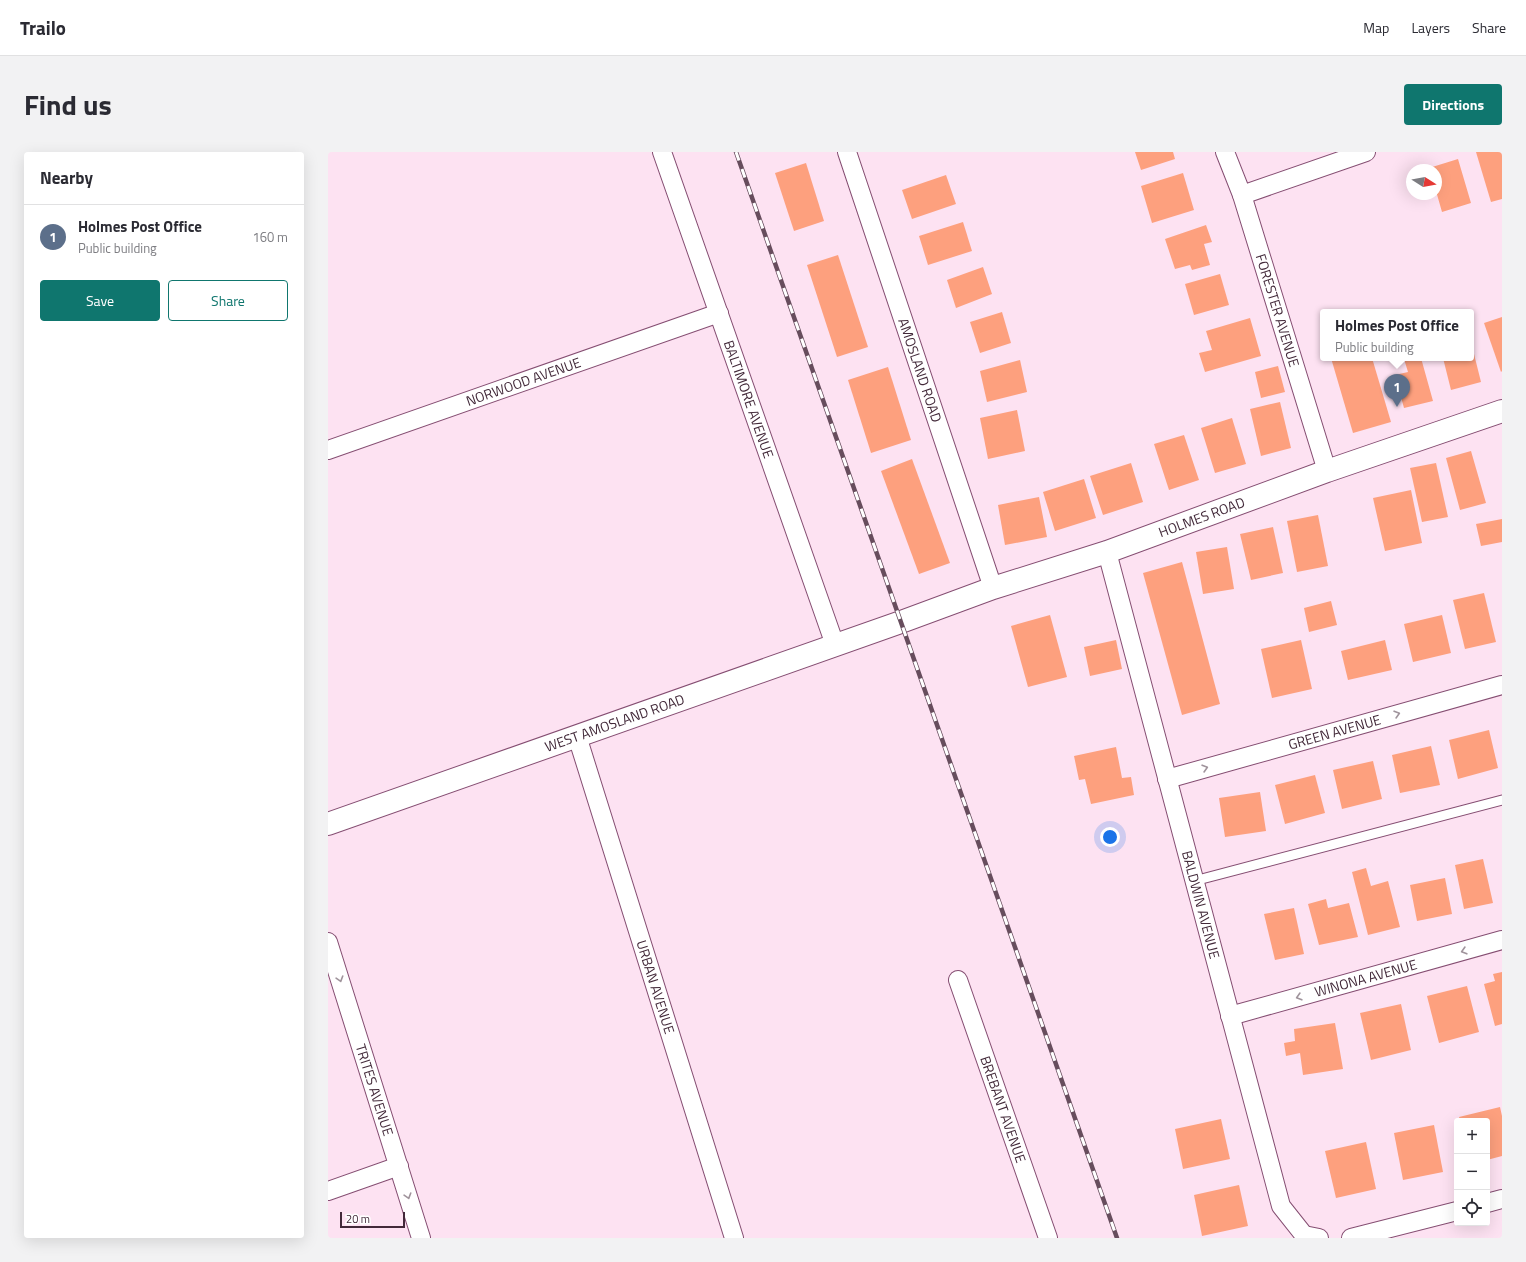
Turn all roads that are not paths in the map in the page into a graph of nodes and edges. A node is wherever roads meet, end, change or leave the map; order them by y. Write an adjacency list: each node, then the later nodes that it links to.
1 (662, 152): 6 (street, BALTIMORE AVENUE)
2 (847, 152): 11 (street, AMOSLAND ROAD)
3 (1225, 152): 5 (street, FORESTER AVENUE)
4 (1366, 152): 5 (street)
5 (1242, 195): 9 (street, FORESTER AVENUE)
6 (719, 313): 8 (street, NORWOOD AVENUE); 13 (street, BALTIMORE AVENUE)
7 (1502, 411): 9 (street, HOLMES ROAD)
8 (328, 450)
9 (1327, 471): 10 (street, HOLMES ROAD)
10 (1107, 552): 11 (street, HOLMES ROAD); 16 (street, BALDWIN AVENUE)
11 (993, 588): 12 (street, HOLMES ROAD)
12 (901, 622): 13 (street, WEST AMOSLAND ROAD)
13 (835, 646): 15 (street, WEST AMOSLAND ROAD)
14 (1502, 685): 16 (street, GREEN AVENUE, one-way to 14)
15 (576, 736): 18 (street, WEST AMOSLAND ROAD); 30 (street, URBAN AVENUE)
16 (1167, 779): 19 (street, BALDWIN AVENUE)
17 (1502, 800): 19 (lane)
18 (328, 824)
19 (1194, 880): 23 (street, BALDWIN AVENUE)
20 (1502, 940): 23 (street, WINONA AVENUE, one-way to 23)
21 (328, 942): 24 (street, TRITES AVENUE, one-way to 24)
22 (958, 980): 31 (street, BREBANT AVENUE)
23 (1230, 1016): 32 (street, BALDWIN AVENUE)
24 (399, 1166): 25 (street); 29 (street, TRITES AVENUE, one-way to 29)
25 (328, 1191)
26 (1502, 1199): 27 (street)
27 (1490, 1202)
28 (1454, 1212): 33 (street)
29 (421, 1238)
30 (734, 1238)
31 (1048, 1238)
32 (1319, 1238)
33 (1351, 1238)

